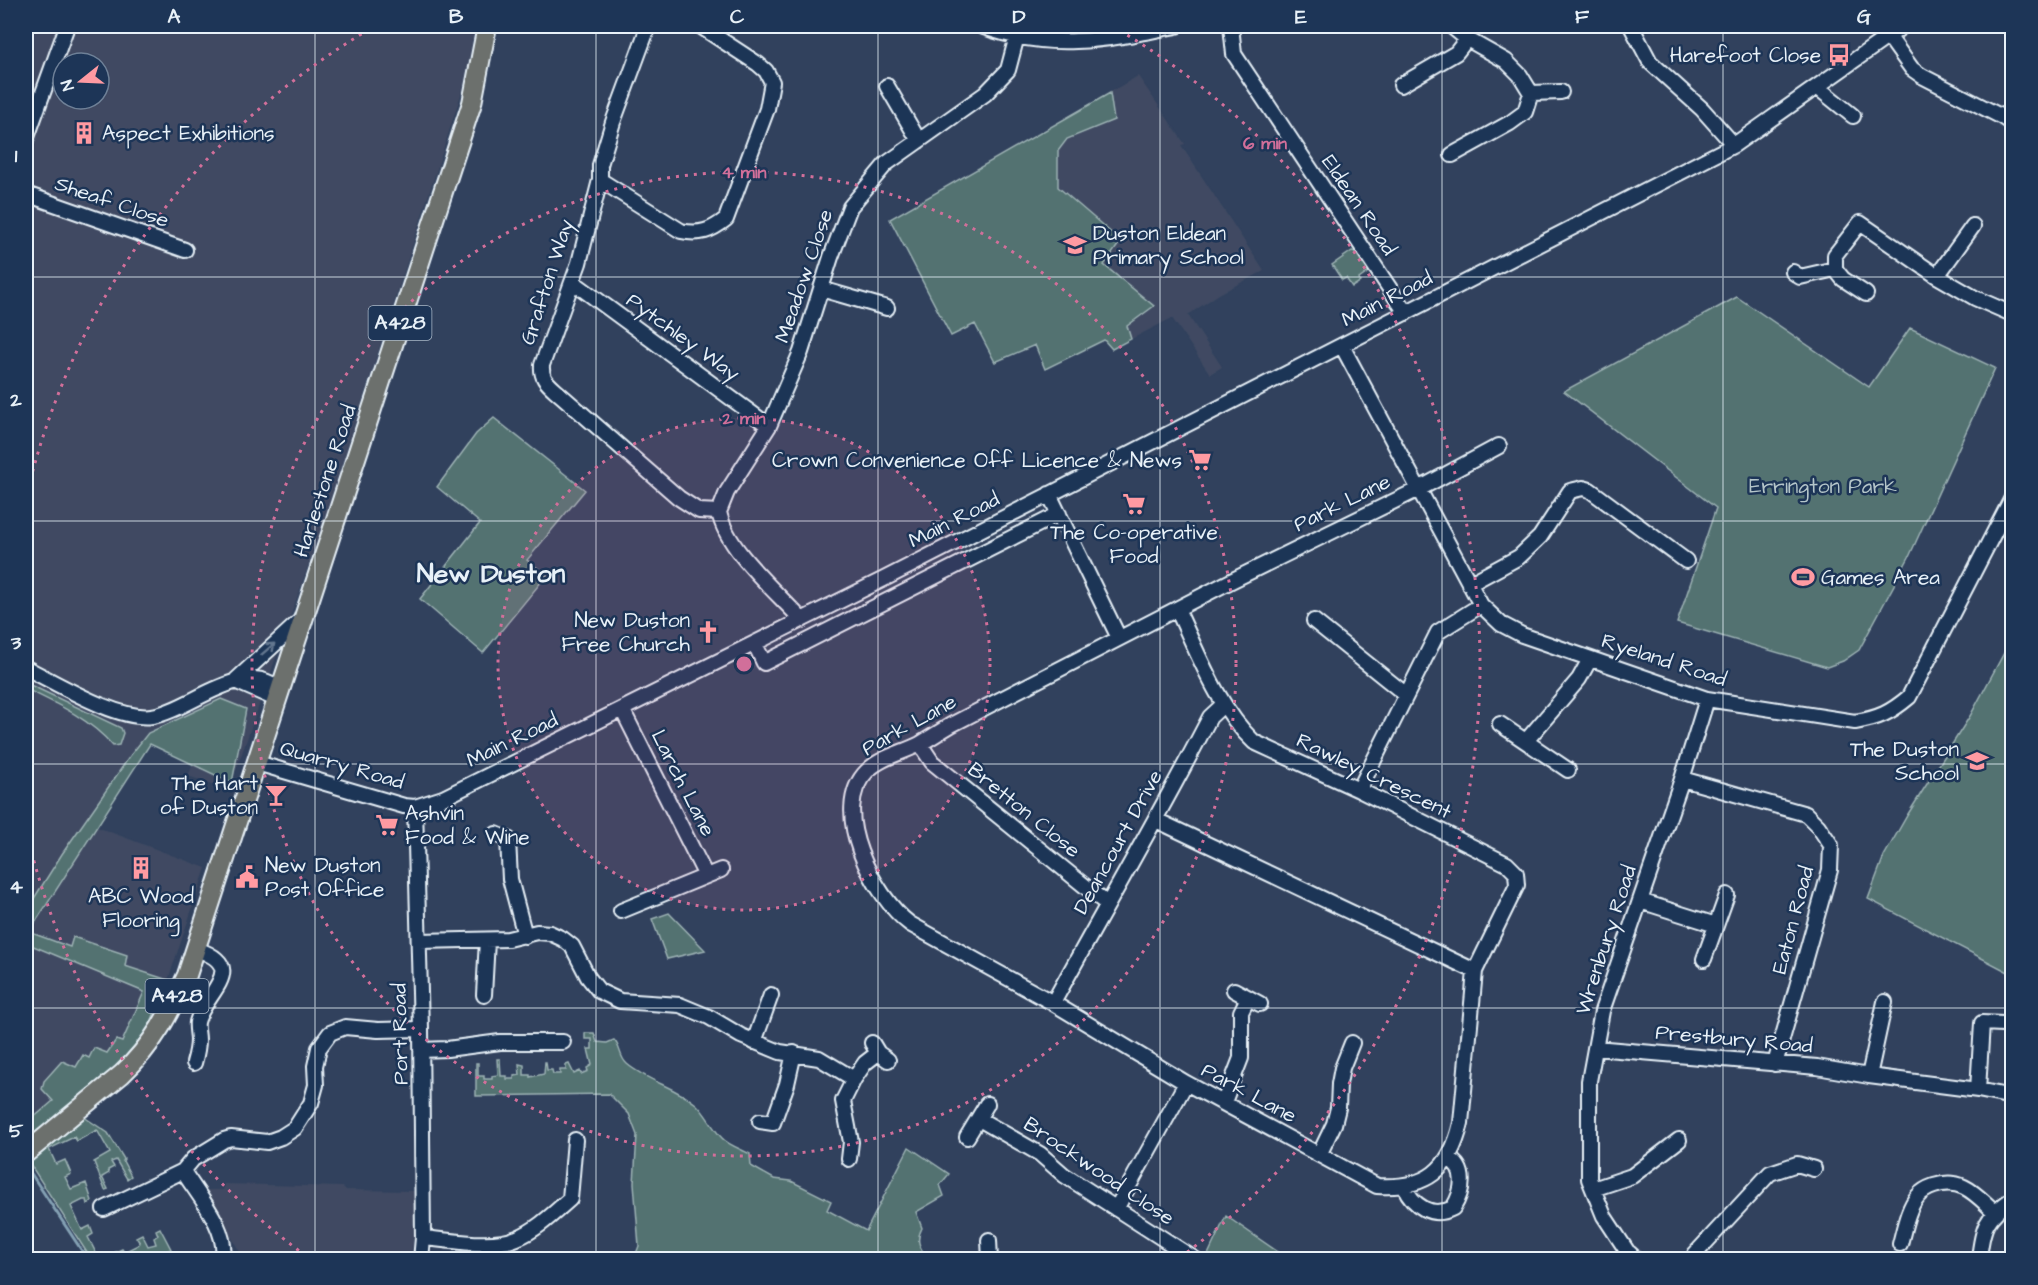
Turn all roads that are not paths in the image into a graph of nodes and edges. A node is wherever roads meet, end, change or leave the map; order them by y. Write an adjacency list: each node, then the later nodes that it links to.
1 (67, 26): 21 (street)
2 (487, 26): 52 (main road, Harlestone Road / A428)
3 (651, 26): 25 (street, Grafton Way)
4 (700, 26): 25 (street)
5 (981, 26): 11 (street)
6 (1176, 26): 11 (street)
7 (1231, 26): 36 (street, Eldean Road)
8 (1451, 26): 13 (street)
9 (1903, 26): 12 (street, Main Road)
10 (1637, 27): 23 (street)
11 (1017, 36): 22 (street, Meadow Close)
12 (1889, 37): 16 (street, Main Road); 20 (street)
13 (1467, 39): 14 (street); 18 (street)
14 (1401, 85)
15 (887, 86): 22 (street)
16 (1817, 87): 19 (street); 23 (street, Main Road)
17 (1561, 92): 18 (street)
18 (1531, 93): 24 (street)
19 (1853, 116)
20 (2013, 124)
21 (26, 141)
22 (919, 141): 33 (street, Meadow Close)
23 (1734, 145): 36 (street, Main Road)
24 (1452, 156)
25 (600, 180): 32 (street, Grafton Way)
26 (26, 194): 28 (street, Sheaf Close)
27 (1973, 226): 31 (street)
28 (185, 250)
29 (1834, 269): 30 (street); 31 (street); 34 (street)
30 (1793, 272)
31 (1937, 276): 37 (street)
32 (573, 282): 39 (street, Pytchley Way); 44 (street, Grafton Way)
33 (821, 289): 35 (street); 39 (street, Meadow Close)
34 (1866, 294)
35 (887, 308)
36 (1406, 313): 38 (street, Main Road)
37 (2013, 314)
38 (1342, 346): 41 (street, Ryeland Road); 42 (street, Main Road)
39 (769, 426): 44 (street, Meadow Close)
40 (1499, 446): 41 (street, Park Lane)
41 (1419, 489): 48 (street, Ryeland Road); 51 (street, Park Lane)
42 (1049, 494): 45 (street); 47 (street, Main Road)
43 (2013, 498): 62 (street, Ryeland Road)
44 (719, 512): 53 (street)
45 (1059, 514): 49 (street, Main Road); 55 (street)
46 (1686, 561): 48 (street)
47 (873, 584): 49 (street); 53 (street, Main Road)
48 (1469, 584): 50 (street, Ryeland Road)
49 (883, 602): 56 (street, Main Road)
50 (1481, 605): 57 (street, Ryeland Road); 60 (street)
51 (1177, 609): 55 (street, Park Lane); 63 (street, Rawley Crescent)
52 (303, 618): 59 (street, one-way to 52); 61 (main road, Harlestone Road / A428)
53 (802, 620): 56 (street, Main Road)
54 (1314, 621): 60 (street)
55 (1119, 639): 67 (street, Park Lane)
56 (754, 644): 64 (street, Main Road)
57 (1590, 659): 62 (street, Ryeland Road); 66 (street)
58 (26, 668): 59 (street)
59 (235, 681): 61 (street)
60 (1405, 694): 71 (street)
61 (278, 695): 68 (main road, Harlestone Road / A428)
62 (1707, 699): 70 (street, Wrenbury Road)
63 (1224, 704): 71 (street, Rawley Crescent); 73 (street, Deancourt Drive)
64 (622, 709): 72 (street, Main Road); 76 (street, Larch Lane)
65 (1500, 724): 66 (street)
66 (1526, 741): 69 (street)
67 (920, 744): 79 (street, Bretton Close); 92 (street, Park Lane)
68 (257, 763): 72 (street, Quarry Road); 85 (main road, Harlestone Road / A428)
69 (1568, 770)
70 (1682, 779): 78 (street, Wrenbury Road); 104 (street, Eaton Road)
71 (1359, 790): 87 (street, Rawley Crescent)
72 (415, 807): 83 (street, Port Road)
73 (1156, 820): 79 (street, Deancourt Drive); 87 (street)
74 (508, 837): 82 (street)
75 (721, 870): 76 (street)
76 (706, 876): 80 (street)
77 (1727, 896): 81 (street)
78 (1640, 901): 81 (street); 99 (street, Wrenbury Road)
79 (1107, 904): 92 (street, Deancourt Drive)
80 (621, 911)
81 (1716, 926): 86 (street)
82 (525, 936): 84 (street); 96 (street)
83 (419, 940): 84 (street); 94 (street, Port Road)
84 (487, 940): 90 (street)
85 (196, 949): 103 (street); 117 (main road, Harlestone Road / A428)
86 (1704, 958)
87 (1475, 971): 98 (street, Rawley Crescent)
88 (1234, 990): 110 (street)
89 (772, 994): 96 (street)
90 (484, 998)
91 (1885, 1002): 105 (street)
92 (1053, 1003): 107 (street, Park Lane)
93 (2003, 1024): 108 (street)
94 (421, 1029): 100 (street, Port Road); 122 (street)
95 (563, 1042): 100 (street)
96 (754, 1042): 102 (street)
97 (1352, 1043): 118 (street)
98 (1469, 1043): 119 (street, Park Lane)
99 (1595, 1048): 104 (street, Prestbury Road); 124 (street, Wrenbury Road)
100 (421, 1050): 129 (street, Port Road)
101 (879, 1052): 106 (street)
102 (794, 1053): 106 (street); 113 (street)
103 (194, 1063)
104 (1775, 1064): 105 (street, Prestbury Road)
105 (1869, 1076): 108 (street, Prestbury Road)
106 (854, 1079): 120 (street)
107 (1186, 1083): 110 (street, Park Lane); 127 (street)
108 (1978, 1089): 109 (street, Prestbury Road)
109 (2013, 1097)
110 (1224, 1102): 118 (street, Park Lane)
111 (987, 1104): 112 (street)
112 (979, 1119): 114 (street); 127 (street, Brockwood Close)
113 (771, 1125)
114 (967, 1137)
115 (575, 1140): 129 (street)
116 (1679, 1140): 124 (street)
117 (27, 1152)
118 (1319, 1155): 123 (street, Park Lane)
119 (1448, 1158): 123 (street, Park Lane); 123 (street)
120 (849, 1159)
121 (1814, 1169): 137 (street)
122 (183, 1171): 126 (street); 133 (street)
123 (1404, 1186)
124 (1593, 1189): 132 (street, Wrenbury Road)
125 (2013, 1198): 128 (street)
126 (105, 1209)
127 (1116, 1209): 136 (street, Brockwood Close)
128 (1994, 1211): 131 (street); 138 (street)
129 (423, 1238): 134 (street, Port Road)
130 (989, 1240): 135 (street)
131 (1900, 1244)
132 (1627, 1257)
133 (223, 1260)
134 (421, 1260)
135 (990, 1260)
136 (1196, 1260)
137 (1693, 1260)
138 (1978, 1260)

